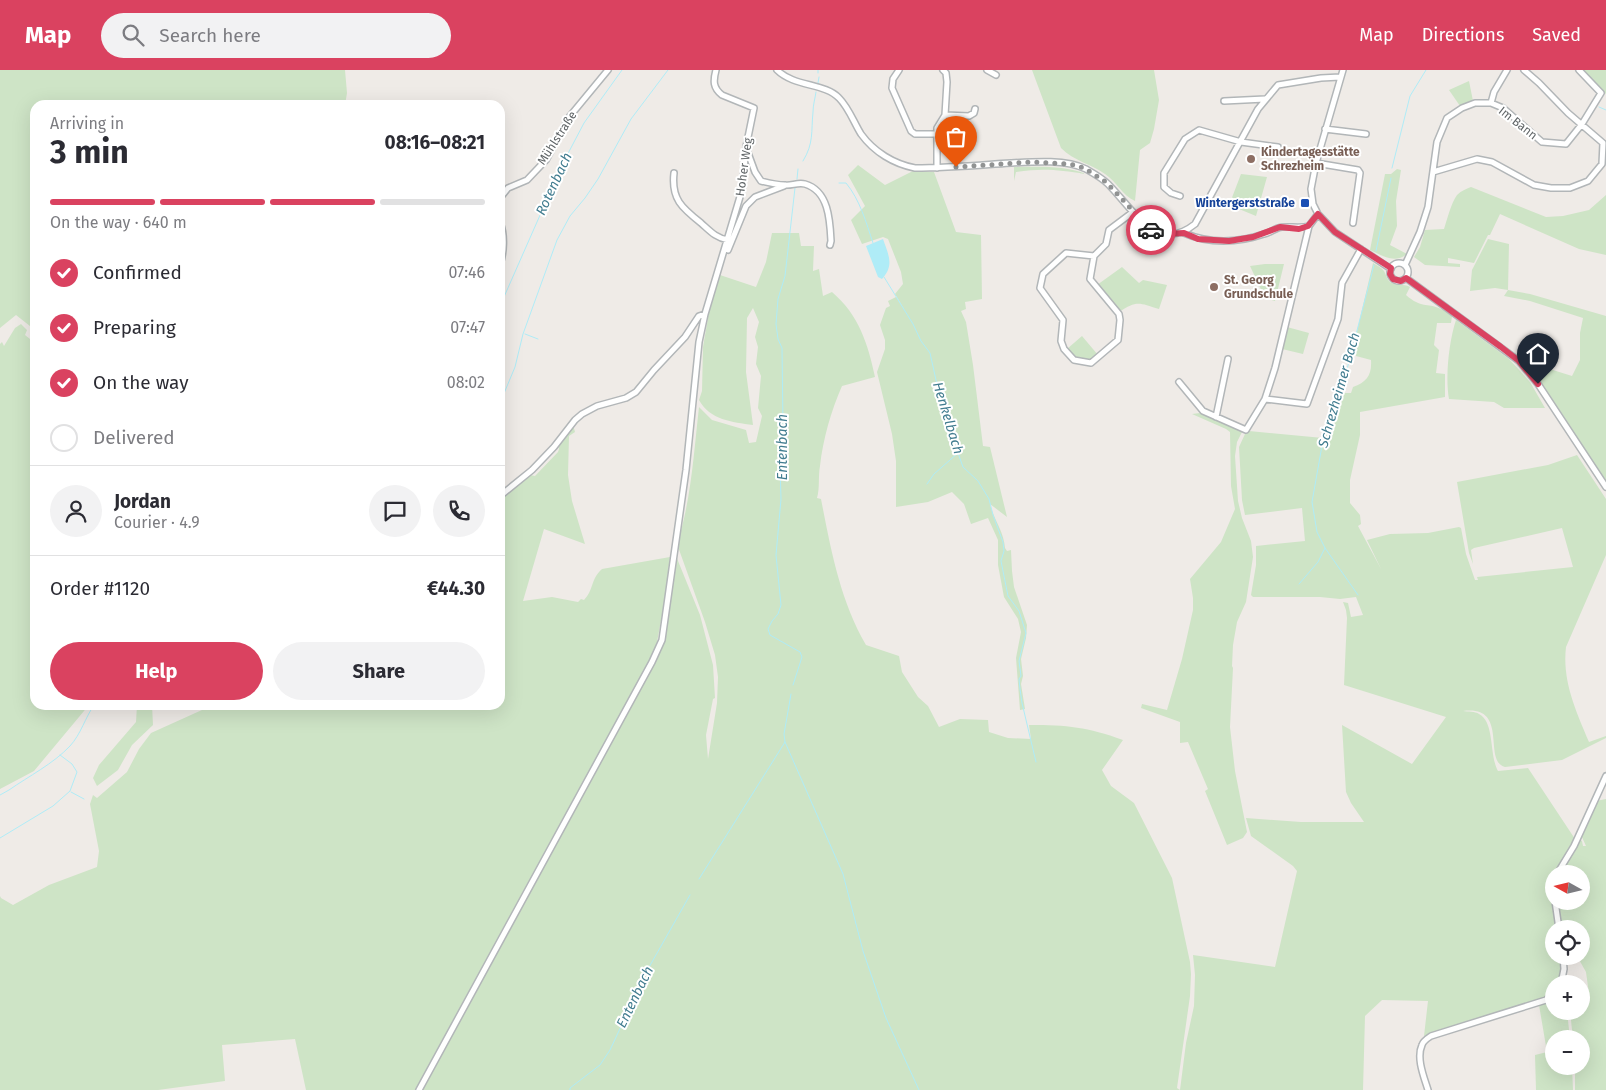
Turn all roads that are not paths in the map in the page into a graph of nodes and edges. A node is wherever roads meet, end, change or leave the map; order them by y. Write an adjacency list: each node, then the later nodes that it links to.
1 (608, 70): 31 (street, Mühlstraße)
2 (716, 70): 23 (street, Hoher Weg)
3 (777, 70): 26 (street)
4 (898, 70): 20 (street)
5 (987, 70): 11 (street)
6 (1343, 70): 12 (street)
7 (1507, 70): 15 (street)
8 (1524, 70): 18 (street)
9 (1579, 70): 18 (street, Im Bann)
10 (946, 71): 17 (street)
11 (996, 75)
12 (1340, 77): 13 (street); 19 (street)
13 (1265, 99): 14 (street); 22 (street)
14 (1224, 101)
15 (1491, 104): 18 (street, Im Bann); 27 (street, Im Bann)
16 (976, 109): 17 (street)
17 (945, 114): 20 (street)
18 (1582, 124): 27 (street)
19 (1326, 129): 21 (street); 25 (street)
20 (936, 134): 26 (street)
21 (1366, 134)
22 (1241, 142): 24 (street); 33 (street); 38 (street)
23 (746, 147): 29 (street); 39 (street, Hoher Weg)
24 (1278, 147)
25 (1316, 163): 35 (street); 36 (street)
26 (937, 168): 34 (street)
27 (1433, 172): 44 (street, Im Bann)
28 (674, 173): 39 (street)
29 (761, 181): 30 (street); 32 (street)
30 (785, 186): 32 (street); 40 (street)
31 (505, 192)
32 (767, 192): 42 (street)
33 (1180, 196)
34 (1133, 212): 38 (street); 43 (street)
35 (1318, 214): 37 (street); 41 (street)
36 (1354, 223)
37 (1308, 226): 38 (street); 50 (street)
38 (1184, 233)
39 (728, 240): 42 (street, Hoher Weg)
40 (830, 245)
41 (1361, 250): 45 (street); 50 (street)
42 (724, 256): 47 (street, Hoher Weg)
43 (1094, 256): 43 (street)
44 (1405, 265): 45 (street); 46 (street)
45 (1391, 268): 46 (street)
46 (1406, 278): 52 (street)
47 (705, 314): 53 (street); 57 (street, Hoher Weg)
48 (1228, 359): 51 (street)
49 (1179, 382): 51 (street)
50 (1265, 399): 51 (street)
51 (1216, 417)
52 (1606, 488)
53 (505, 492)
54 (1606, 776): 55 (street)
55 (1562, 865)
56 (1545, 1000): 58 (street)
57 (419, 1090)
58 (1428, 1090)

